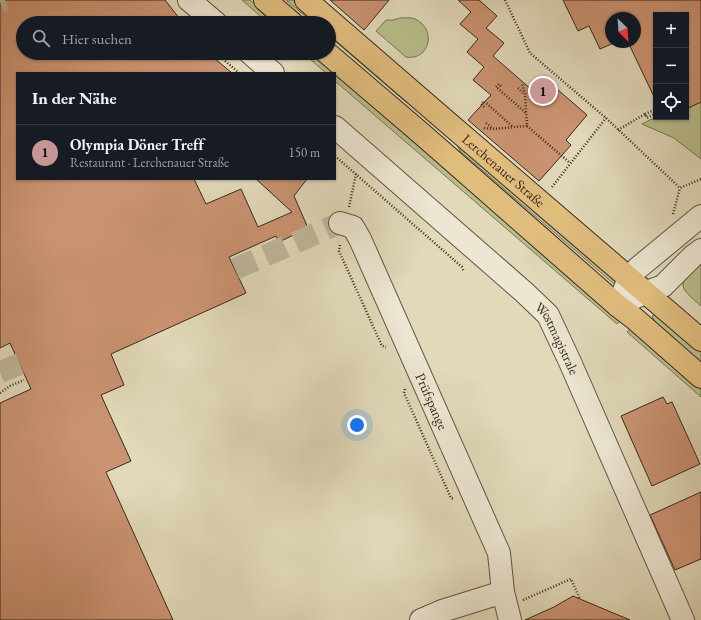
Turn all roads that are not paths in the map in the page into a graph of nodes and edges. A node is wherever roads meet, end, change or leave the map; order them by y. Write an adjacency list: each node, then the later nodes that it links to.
1 (189, 0): 4 (street)
2 (265, 0): 5 (main road)
3 (306, 0): 6 (main road, Lerchenauer Straße)
4 (208, 16)
5 (284, 16)
6 (325, 16)
7 (336, 26): 11 (main road, Lerchenauer Straße)
8 (258, 60): 10 (street)
9 (335, 60): 13 (main road, Lerchenauer Straße)
10 (272, 72)
11 (439, 115): 13 (street); 17 (main road, Lerchenauer Straße)
12 (336, 128): 25 (street, Westmagistrale)
13 (424, 135): 19 (main road, Lerchenauer Straße)
14 (701, 216): 17 (street)
15 (340, 223): 22 (street, Prüfspange)
16 (701, 250): 18 (street)
17 (629, 278): 18 (main road, Lerchenauer Straße); 19 (street)
18 (646, 292): 19 (street); 20 (main road, Lerchenauer Straße)
19 (618, 306): 21 (main road, Lerchenauer Straße)
20 (701, 340)
21 (701, 377)
22 (504, 592): 23 (street); 24 (street, Prüfspange)
23 (421, 620)
24 (510, 620)
25 (683, 620)

